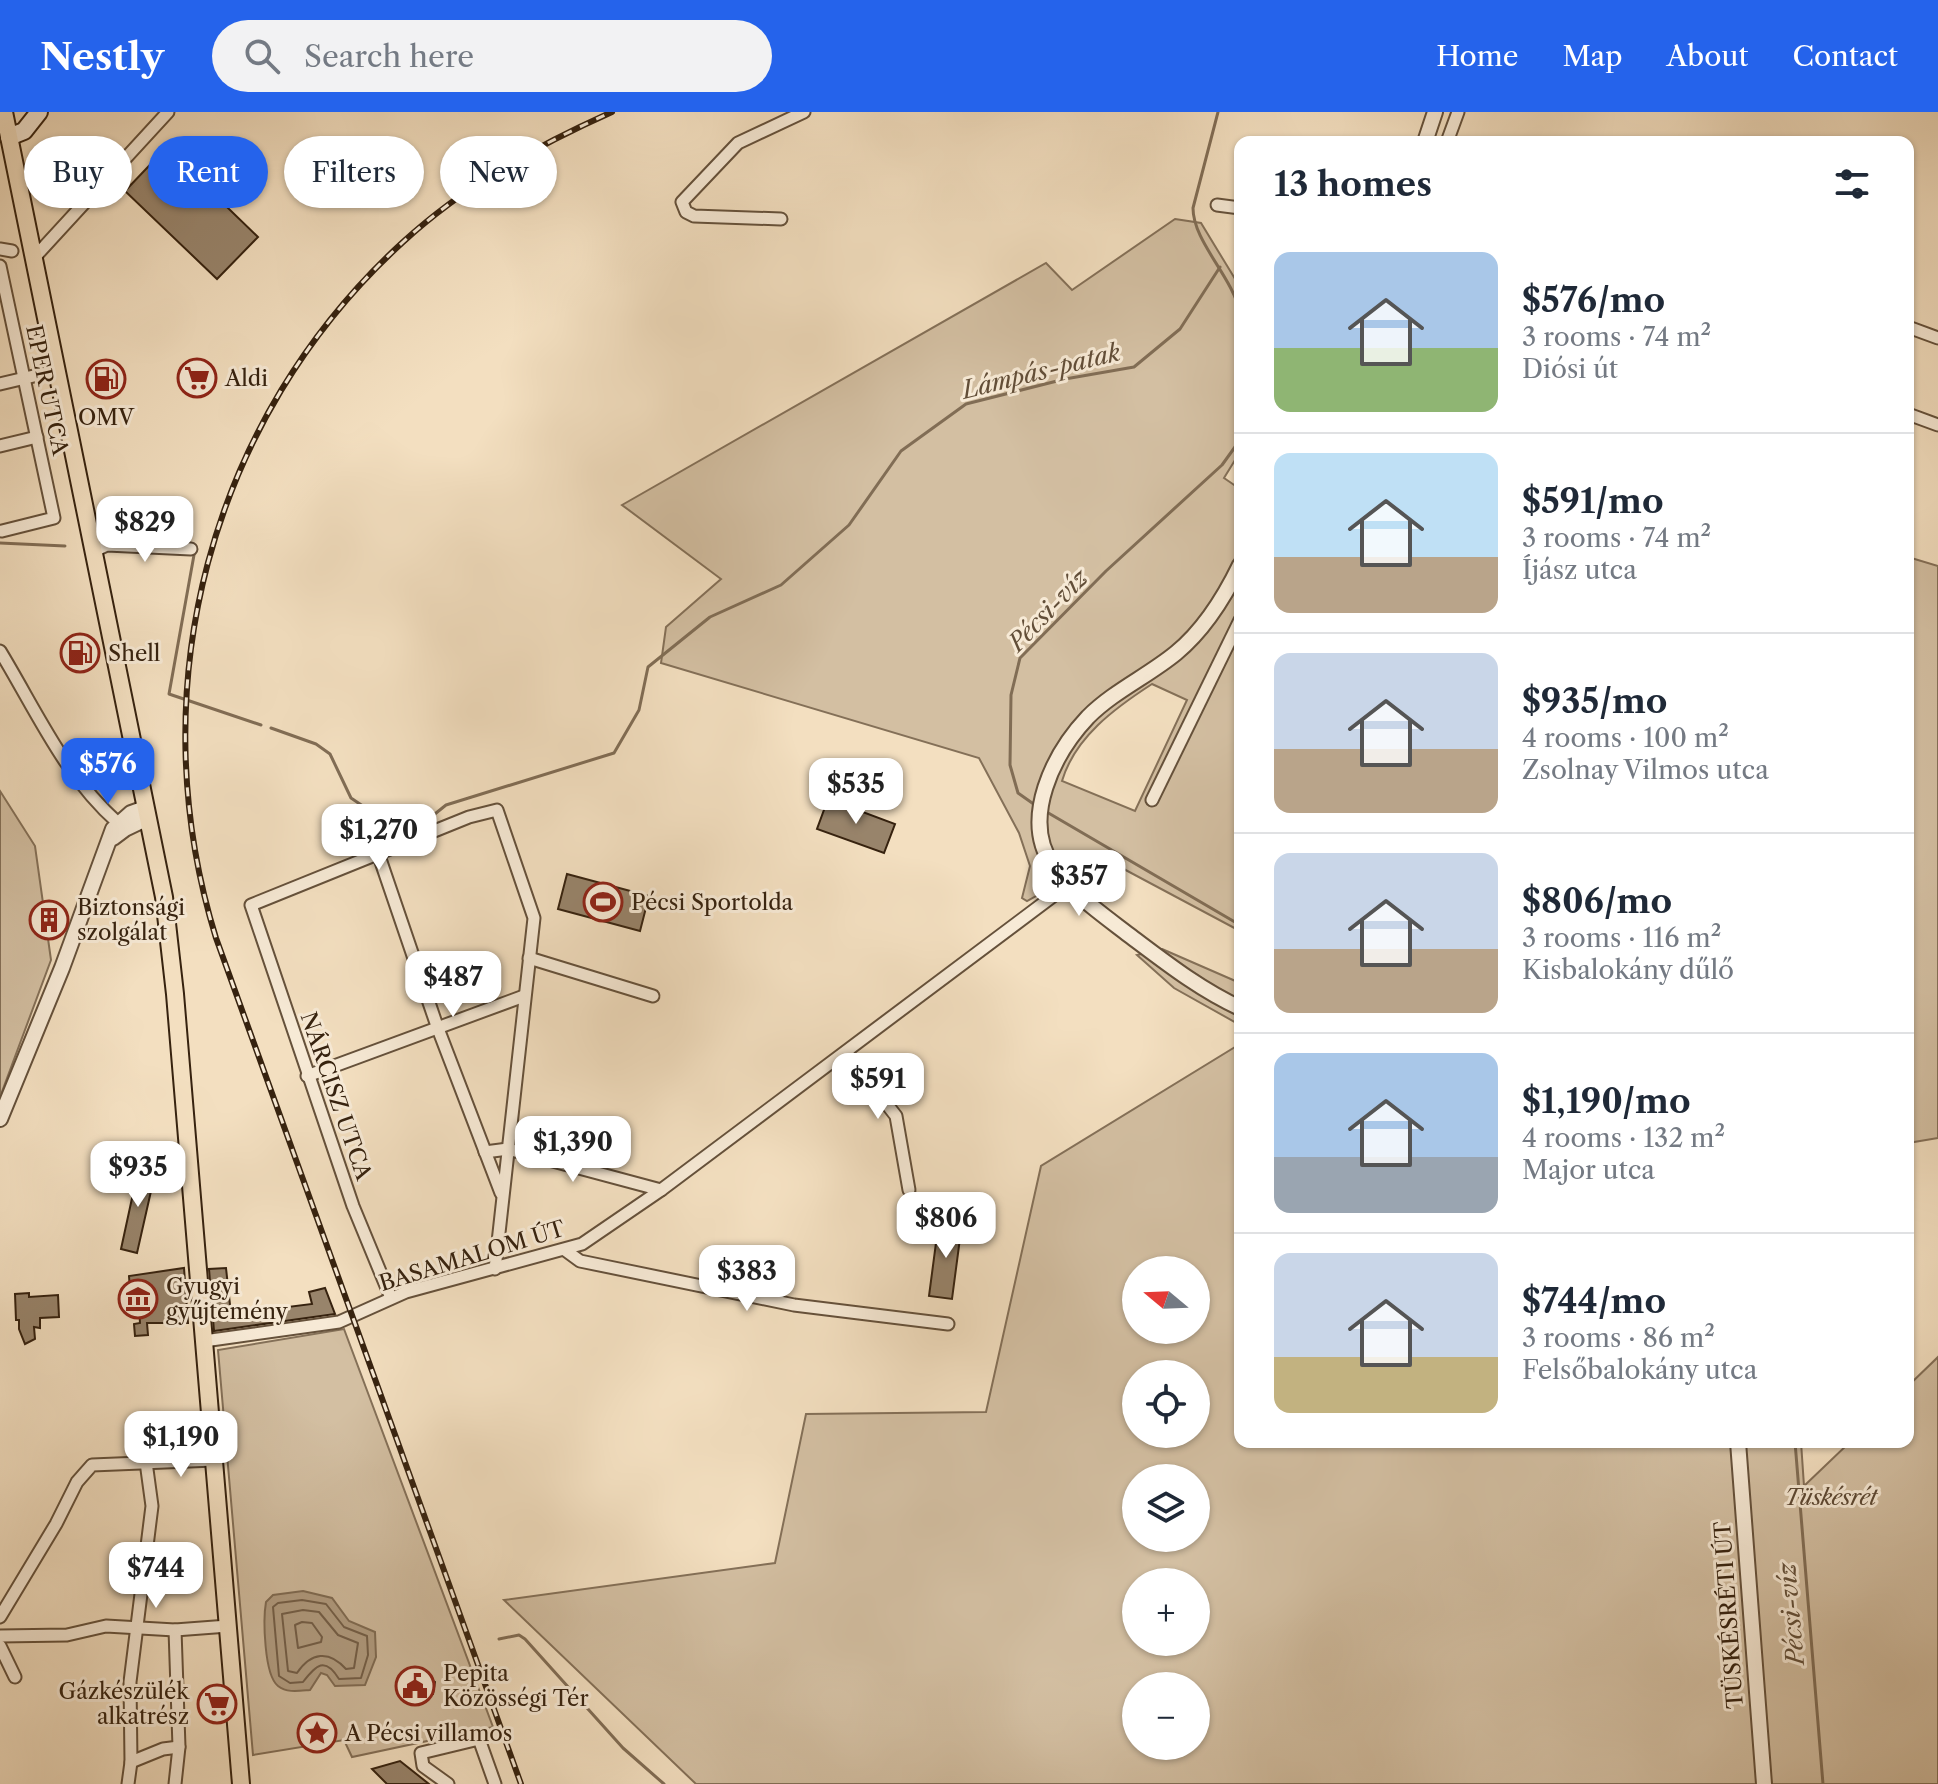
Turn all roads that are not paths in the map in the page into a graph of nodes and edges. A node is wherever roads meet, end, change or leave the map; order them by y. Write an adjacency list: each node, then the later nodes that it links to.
1 (4, 112): 9 (main road)
2 (39, 112): 9 (main road)
3 (168, 112): 13 (street)
4 (804, 112): 12 (street)
5 (1435, 112): 7 (street)
6 (1458, 112): 8 (street)
7 (1427, 136)
8 (1449, 136)
9 (9, 137): 13 (main road)
10 (1217, 205): 11 (street)
11 (1234, 207)
12 (781, 219)
13 (33, 259): 18 (main road)
14 (0, 266): 15 (street, EPER UTCA)
15 (2, 290): 19 (street, EPER UTCA)
16 (1914, 329): 17 (street)
17 (1938, 338)
18 (55, 371): 19 (street); 26 (main road)
19 (26, 378): 20 (street); 23 (street, EPER UTCA)
20 (0, 384)
21 (1914, 416): 22 (street)
22 (1938, 425)
23 (37, 437): 24 (street); 25 (street, EPER UTCA)
24 (0, 446)
25 (2, 531)
26 (92, 543): 27 (street); 32 (main road)
27 (191, 549)
28 (1234, 576): 36 (street)
29 (1234, 632): 31 (street)
30 (0, 651): 33 (street)
31 (1152, 800)
32 (146, 813): 33 (street); 34 (street); 54 (main road)
33 (118, 823): 34 (street)
34 (107, 844): 44 (street)
35 (378, 853): 37 (street); 41 (street); 43 (street, NÁRCISZ UTCA)
36 (1069, 884): 40 (street); 42 (street, BASAMALOM ÚT)
37 (529, 958): 38 (street); 39 (street)
38 (524, 996): 41 (street); 45 (street)
39 (653, 996)
40 (1234, 1005)
41 (437, 1026): 43 (street); 46 (street)
42 (846, 1052): 47 (street, BASAMALOM ÚT); 48 (street)
43 (307, 1076): 52 (street, NÁRCISZ UTCA)
44 (0, 1119)
45 (508, 1149): 46 (street); 47 (street); 49 (street)
46 (485, 1152): 49 (street)
47 (661, 1190): 50 (street, BASAMALOM ÚT)
48 (909, 1190)
49 (501, 1194): 51 (street)
50 (565, 1250): 51 (street, BASAMALOM ÚT); 53 (street)
51 (495, 1269): 52 (street, BASAMALOM ÚT)
52 (391, 1298): 54 (street, BASAMALOM ÚT)
53 (948, 1324)
54 (204, 1341): 56 (main road)
55 (1738, 1448): 72 (street, TÜSKÉSRÉTI ÚT)
56 (214, 1460): 57 (street); 59 (main road)
57 (146, 1462): 58 (street); 60 (street)
58 (0, 1617)
59 (228, 1626): 61 (street); 69 (main road)
60 (135, 1627): 61 (street); 62 (street); 66 (street)
61 (175, 1630): 65 (street)
62 (0, 1636)
63 (0, 1646): 64 (street)
64 (15, 1677)
65 (179, 1747): 66 (street); 68 (street)
66 (131, 1762): 67 (street)
67 (128, 1784)
68 (175, 1784)
69 (241, 1784)
70 (448, 1784): 71 (street)
71 (495, 1784)
72 (1764, 1784)

